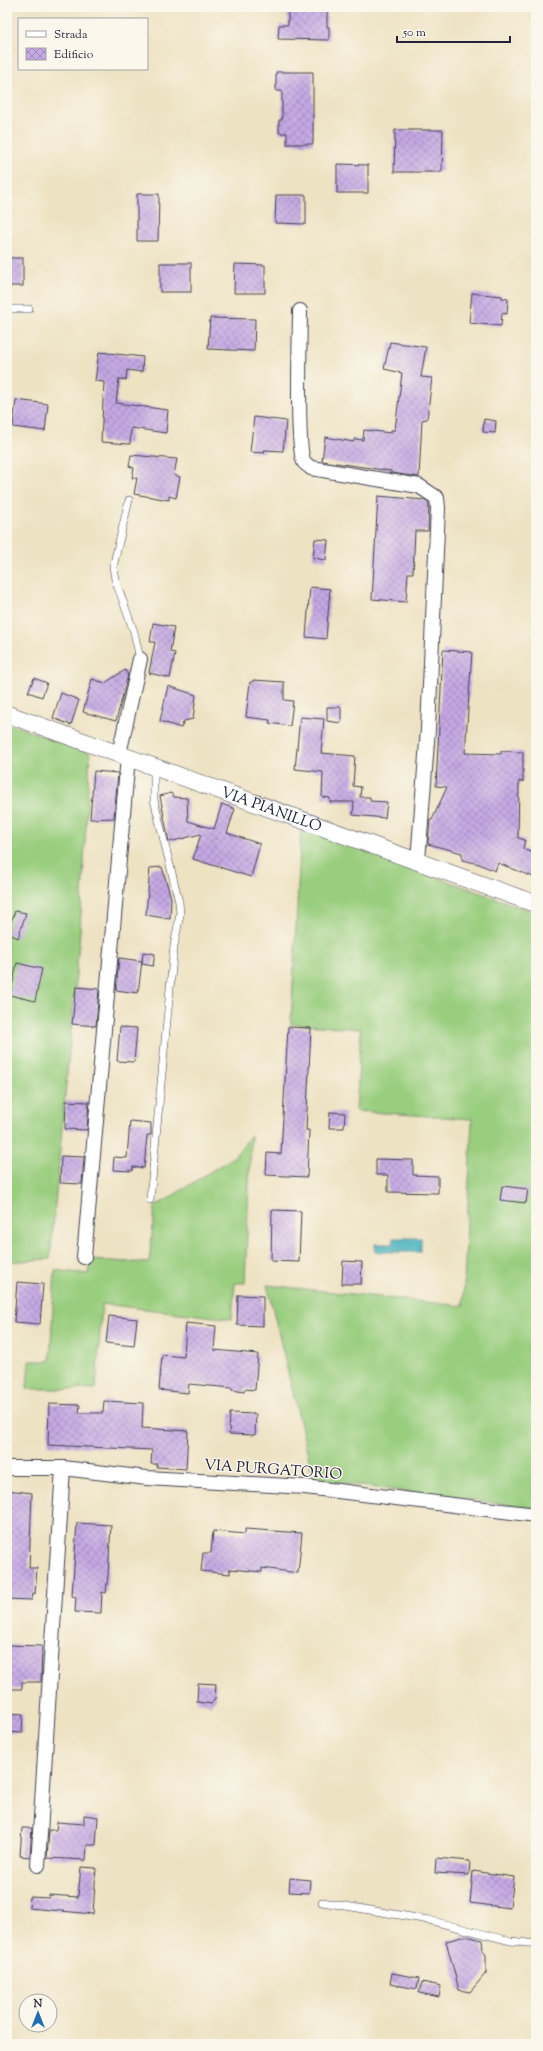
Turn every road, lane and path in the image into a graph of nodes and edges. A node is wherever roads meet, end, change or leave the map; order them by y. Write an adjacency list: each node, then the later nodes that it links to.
1 (29, 309): 2 (lane)
2 (7, 310)
3 (300, 311): 9 (street)
4 (129, 500): 5 (lane)
5 (140, 659): 7 (street)
6 (7, 714): 7 (street, VIA PIANILLO)
7 (123, 755): 8 (street, VIA PIANILLO); 12 (street)
8 (154, 768): 9 (street, VIA PIANILLO); 11 (lane)
9 (418, 861): 10 (street, VIA PIANILLO)
10 (536, 904)
11 (150, 1200)
12 (84, 1257)
13 (7, 1468): 14 (street, VIA PURGATORIO)
14 (63, 1468): 15 (street, VIA PURGATORIO); 16 (street)
15 (536, 1515)
16 (38, 1865)
17 (322, 1902): 18 (lane)
18 (536, 1944)

